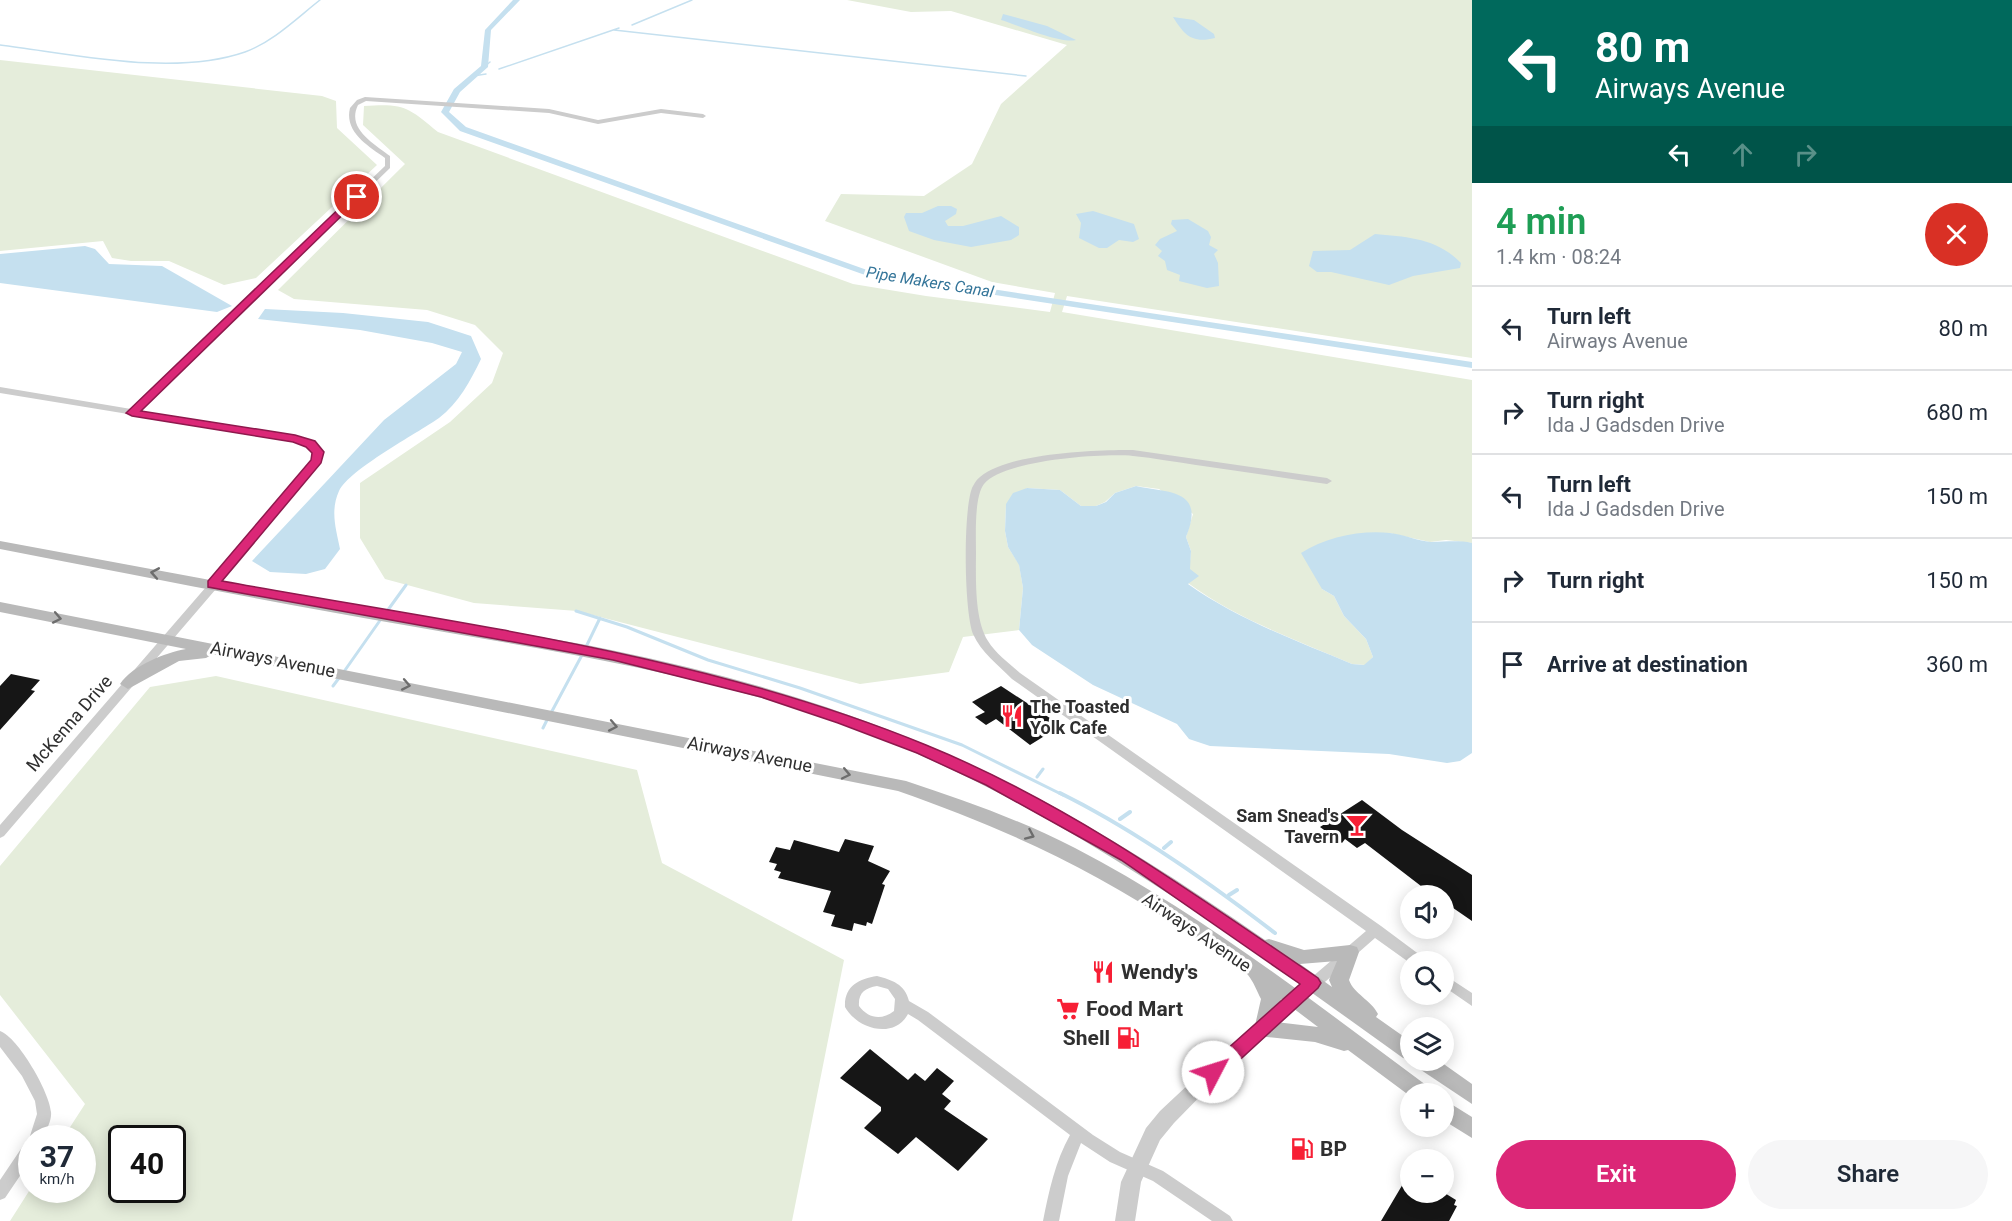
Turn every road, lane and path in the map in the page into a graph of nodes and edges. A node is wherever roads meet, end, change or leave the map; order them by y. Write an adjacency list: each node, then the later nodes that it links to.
1 (703, 116): 3 (street)
2 (0, 390): 3 (street)
3 (132, 413): 6 (street, McKenna Drive)
4 (1327, 481): 12 (street)
5 (0, 545): 6 (main road, Airways Avenue, one-way to 5)
6 (212, 584): 8 (street, McKenna Drive); 13 (main road, Airways Avenue)
7 (0, 607): 8 (main road, Airways Avenue, one-way to 8)
8 (167, 639): 9 (main road, Airways Avenue); 10 (street, McKenna Drive)
9 (282, 661): 10 (main road); 16 (main road, Airways Avenue, one-way to 16)
10 (128, 684): 11 (street, McKenna Drive)
11 (0, 833)
12 (1376, 930): 14 (street); 15 (street)
13 (1248, 938): 15 (main road); 17 (main road, Airways Avenue)
14 (1404, 951)
15 (1350, 952): 17 (street); 24 (main road)
16 (1255, 971): 19 (main road, Airways Avenue); 22 (main road)
17 (1312, 983): 19 (street); 25 (main road, Airways Avenue)
18 (1454, 987): 20 (street)
19 (1296, 999): 22 (street); 26 (main road, Airways Avenue)
20 (1472, 1000)
21 (904, 1005): 33 (street)
22 (1264, 1030): 26 (main road); 35 (street)
23 (0, 1037): 31 (street)
24 (1400, 1042)
25 (1400, 1045)
26 (1368, 1053): 28 (main road, Airways Avenue)
27 (1437, 1071): 29 (main road, Airways Avenue)
28 (1408, 1083)
29 (1472, 1095)
30 (1454, 1116): 32 (main road)
31 (40, 1125)
32 (1472, 1129)
33 (1079, 1133): 35 (street); 37 (street)
34 (18, 1166): 36 (street)
35 (1136, 1166): 38 (street); 39 (street)
36 (0, 1193)
37 (1051, 1221)
38 (1125, 1221)
39 (1225, 1221)

